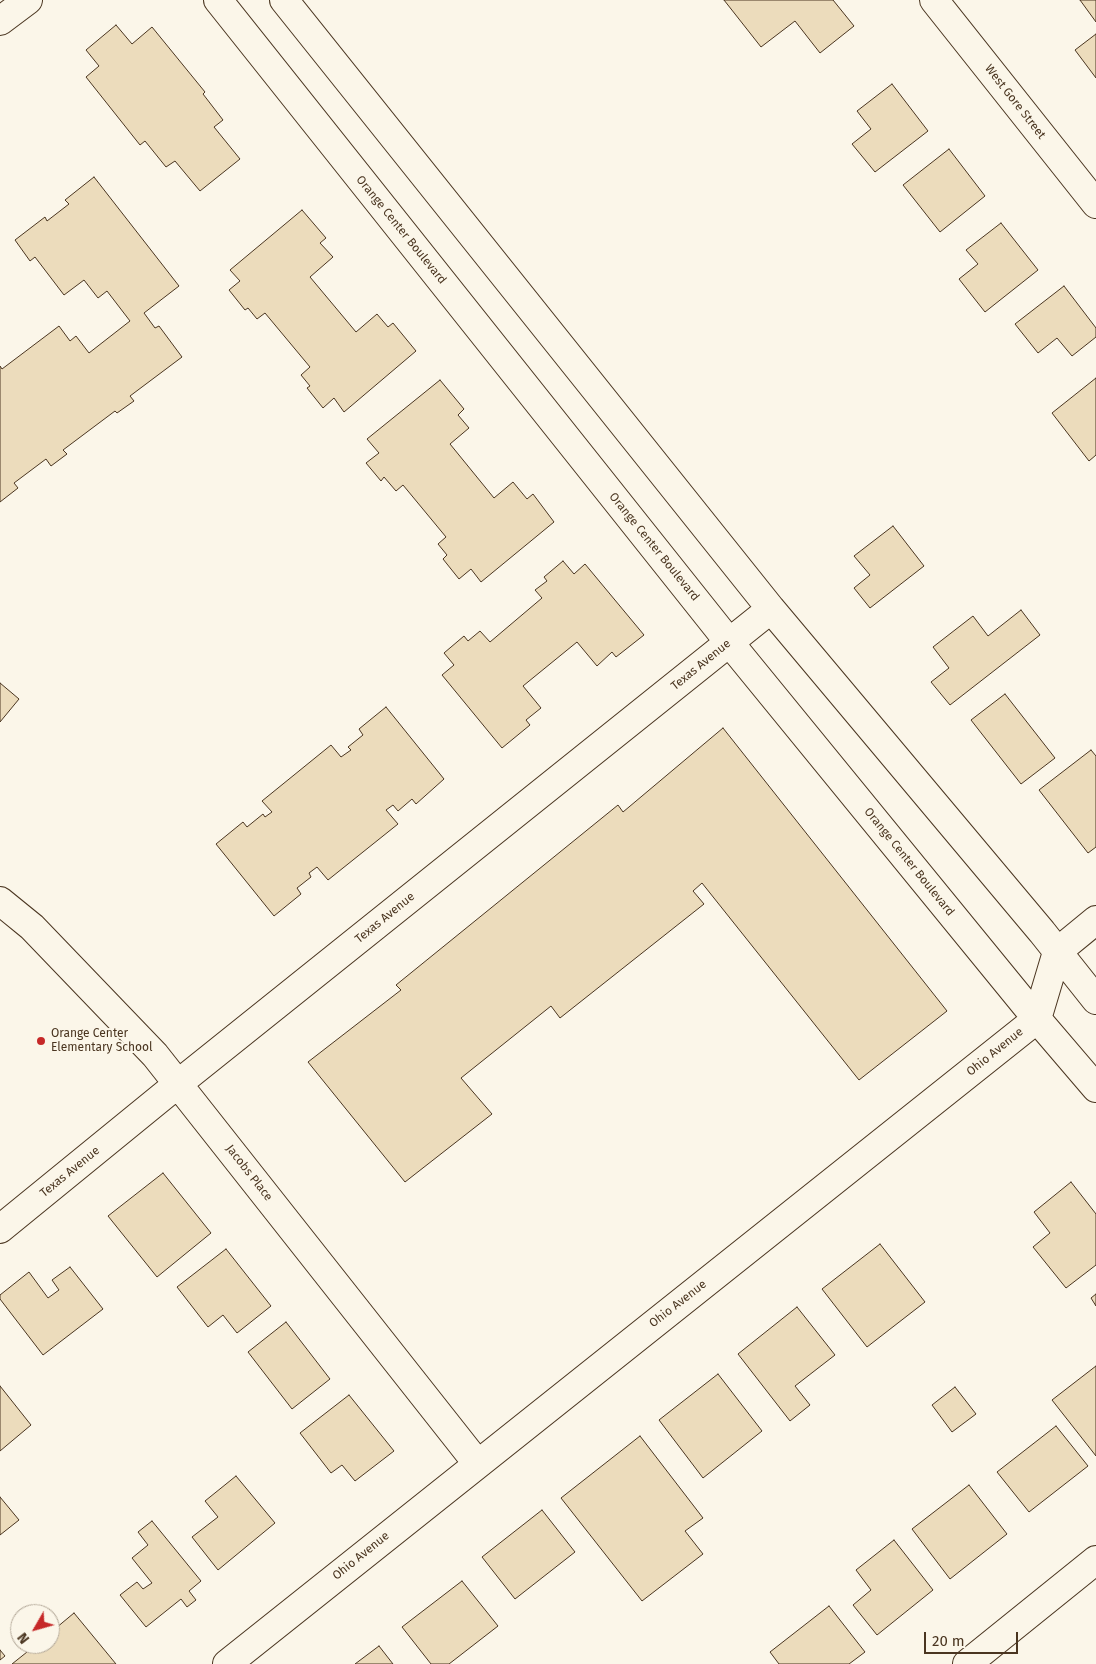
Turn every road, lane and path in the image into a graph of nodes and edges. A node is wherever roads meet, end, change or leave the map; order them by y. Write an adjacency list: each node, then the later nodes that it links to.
1 (28, 0): 5 (street)
2 (218, 0): 8 (street, Orange Center Boulevard)
3 (284, 0): 7 (street)
4 (934, 0): 6 (street, West Gore Street)
5 (0, 21)
6 (1096, 204)
7 (771, 609): 8 (street, Texas Avenue); 11 (street)
8 (730, 642): 13 (street, Orange Center Boulevard); 14 (street, Texas Avenue)
9 (0, 901): 14 (street, Jacobs Place)
10 (1096, 920): 11 (street)
11 (1057, 952): 12 (street); 13 (street)
12 (1096, 1000)
13 (1036, 1019): 15 (street, Orange Center Boulevard); 17 (street, Ohio Avenue)
14 (179, 1083): 16 (street, Texas Avenue); 17 (street, Jacobs Place)
15 (1096, 1088)
16 (0, 1229)
17 (477, 1463): 19 (street, Ohio Avenue)
18 (1096, 1560): 20 (street)
19 (227, 1664)
20 (967, 1664)

